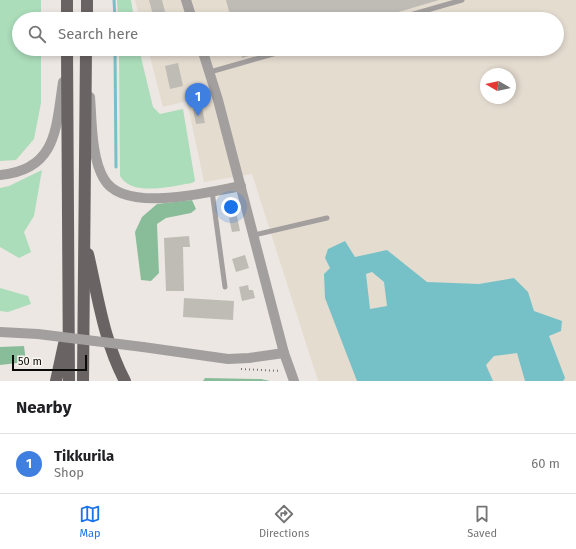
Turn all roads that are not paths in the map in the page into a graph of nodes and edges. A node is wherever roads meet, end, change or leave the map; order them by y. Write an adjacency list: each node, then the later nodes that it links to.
1 (68, 0): 5 (main road)
2 (87, 0): 6 (main road)
3 (186, 0): 7 (street)
4 (462, 0): 8 (lane)
5 (67, 12)
6 (87, 12)
7 (190, 12)
8 (420, 12)
9 (67, 56): 16 (street)
10 (67, 56): 23 (main road)
11 (86, 56): 18 (street)
12 (86, 56): 20 (main road)
13 (204, 56): 15 (street)
14 (266, 56): 15 (lane)
15 (210, 72): 17 (street)
16 (0, 175)
17 (241, 186): 18 (street); 21 (street)
18 (212, 191): 22 (lane)
19 (327, 218): 21 (lane)
20 (83, 230): 28 (main road); 29 (main road)
21 (254, 235): 25 (street)
22 (225, 287)
23 (68, 321): 26 (main road); 27 (main road)
24 (0, 332): 25 (street, bridge)
25 (284, 353): 30 (street)
26 (56, 381)
27 (69, 381)
28 (83, 381)
29 (125, 381)
30 (294, 381)

